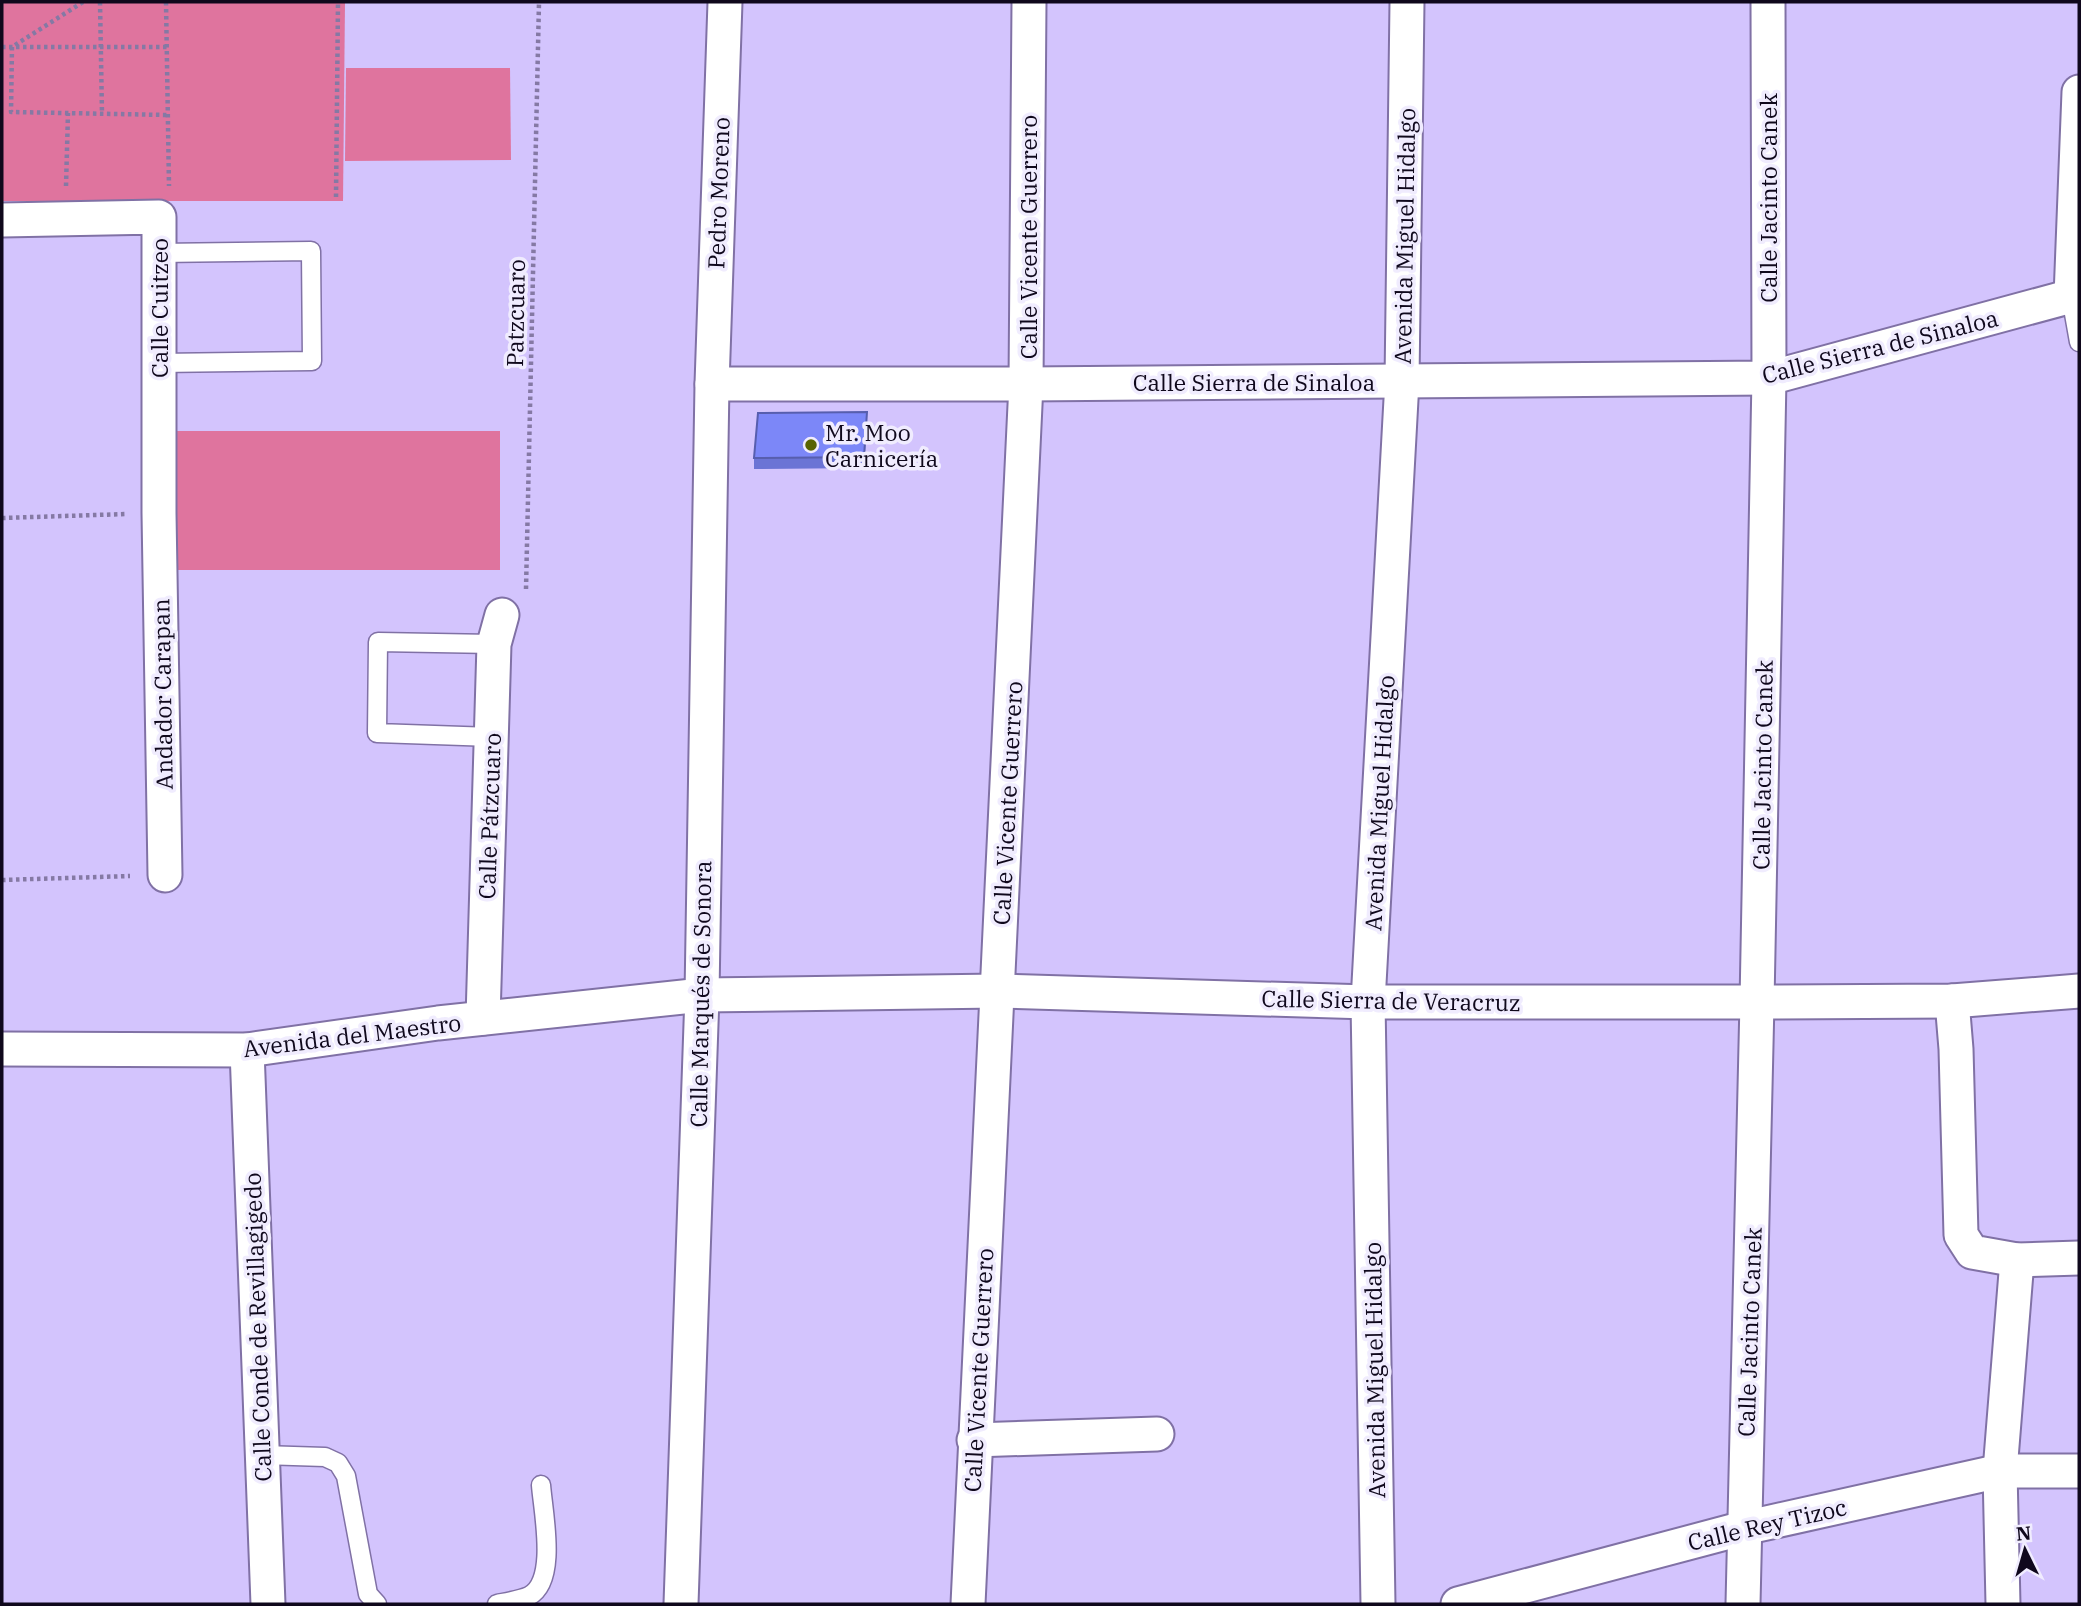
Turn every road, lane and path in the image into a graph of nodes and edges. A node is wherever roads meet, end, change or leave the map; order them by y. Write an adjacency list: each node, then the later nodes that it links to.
1 (83, 2): 11 (path)
2 (100, 2): 12 (path)
3 (166, 2): 13 (path)
4 (338, 2): 20 (path)
5 (539, 2): 32 (path, Patzcuaro)
6 (725, 2): 28 (street, Pedro Moreno)
7 (1029, 2): 29 (street, Calle Vicente Guerrero)
8 (1407, 2): 27 (street, Avenida Miguel Hidalgo)
9 (1768, 2): 26 (street, Calle Jacinto Canek)
10 (2, 47): 11 (path)
11 (12, 47): 12 (path); 15 (path)
12 (101, 47): 13 (path); 16 (path)
13 (167, 47): 17 (path)
14 (2079, 92): 23 (street)
15 (68, 113): 16 (path); 18 (path)
16 (102, 114): 17 (path)
17 (168, 115): 19 (path)
18 (66, 193)
19 (169, 193)
20 (336, 197)
21 (2, 220): 22 (street, Calle Cuitzeo)
22 (159, 253): 25 (street, Calle Cuitzeo); 25 (lane)
23 (2075, 296): 24 (lane); 26 (street, Calle Sierra de Sinaloa)
24 (2079, 342)
25 (159, 363): 30 (street, Calle Cuitzeo)
26 (1769, 378): 27 (street, Calle Sierra de Sinaloa); 41 (street, Calle Jacinto Canek)
27 (1402, 381): 29 (street, Calle Sierra de Sinaloa); 40 (street, Avenida Miguel Hidalgo)
28 (712, 384): 29 (street, Calle Sierra de Sinaloa); 38 (street, Calle Marqués de Sonora)
29 (1026, 384): 36 (street, Calle Vicente Guerrero)
30 (159, 513): 31 (path); 34 (street, Andador Carapan)
31 (2, 518)
32 (498, 630): 33 (street, Calle Pátzcuaro); 33 (lane)
33 (492, 737): 42 (street, Calle Pátzcuaro)
34 (166, 875): 35 (path)
35 (2, 880)
36 (998, 991): 38 (street, Calle Sierra de Veracruz); 40 (street, Calle Sierra de Veracruz); 48 (street, Calle Vicente Guerrero)
37 (2079, 991): 39 (street, Calle Sierra de Veracruz)
38 (702, 995): 42 (street, Avenida del Maestro); 57 (street, Calle Marqués de Sonora)
39 (1952, 1001): 41 (street, Calle Sierra de Veracruz); 46 (street)
40 (1368, 1002): 41 (street, Calle Sierra de Veracruz); 59 (street, Avenida Miguel Hidalgo)
41 (1758, 1002): 53 (street, Calle Jacinto Canek)
42 (483, 1018): 44 (street, Avenida del Maestro)
43 (2, 1049): 44 (street, Avenida del Maestro)
44 (247, 1050): 49 (street, Calle Conde de Revillagigedo)
45 (2079, 1258): 46 (street)
46 (2017, 1260): 50 (street)
47 (1157, 1434): 48 (street)
48 (974, 1440): 58 (street, Calle Vicente Guerrero)
49 (262, 1455): 54 (street, Calle Conde de Revillagigedo); 55 (lane)
50 (2000, 1471): 51 (street, Calle Rey Tizoc); 53 (street, Calle Rey Tizoc); 62 (street)
51 (2079, 1471)
52 (541, 1485): 56 (lane)
53 (1744, 1528): 60 (street, Calle Rey Tizoc); 61 (street, Calle Jacinto Canek)
54 (268, 1604)
55 (377, 1604)
56 (497, 1604)
57 (681, 1604)
58 (968, 1604)
59 (1378, 1604)
60 (1458, 1604)
61 (1743, 1604)
62 (2003, 1604)

